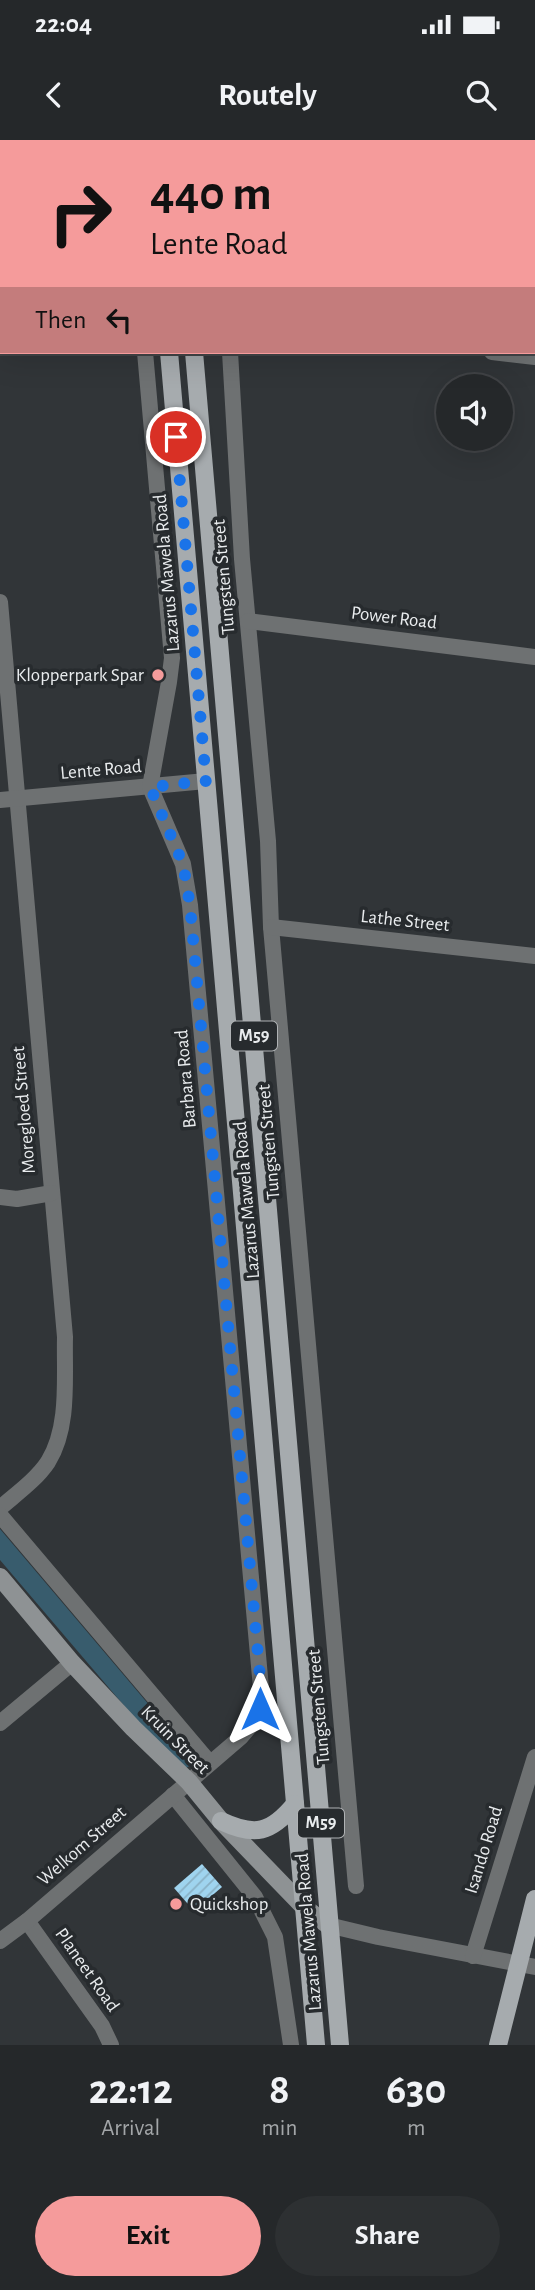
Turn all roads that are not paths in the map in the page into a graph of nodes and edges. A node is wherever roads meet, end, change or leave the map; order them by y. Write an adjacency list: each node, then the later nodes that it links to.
1 (145, 354): 12 (street)
2 (169, 354): 11 (main road, Lazarus Mawela Road / M59)
3 (194, 354): 10 (main road, Lazarus Mawela Road / M59)
4 (230, 354): 8 (street, Tungsten Street)
5 (509, 354): 6 (street)
6 (535, 357)
7 (0, 602): 13 (street, Moregloed Street)
8 (248, 621): 9 (street, Power Road); 15 (street, Tungsten Street)
9 (535, 657)
10 (225, 698): 11 (main road); 34 (main road, Lazarus Mawela Road / M59)
11 (206, 781): 12 (street, Lente Road); 28 (main road, Lazarus Mawela Road / M59)
12 (150, 787): 13 (street, Lente Road); 25 (street, Barbara Road)
13 (18, 798): 14 (street, Lente Road); 17 (street, Moregloed Street)
14 (0, 800)
15 (271, 927): 16 (street, Lathe Street); 30 (street, Tungsten Street)
16 (535, 956)
17 (52, 1194): 18 (street); 19 (street, Moregloed Street)
18 (0, 1197)
19 (0, 1508)
20 (0, 1515): 25 (street, Kruin Street)
21 (0, 1577): 22 (main road, Kruin Street)
22 (72, 1663): 23 (street); 26 (main road, Kruin Street)
23 (0, 1723)
24 (535, 1758): 36 (street, Isando Road)
25 (209, 1762): 26 (street, Barbara Road)
26 (189, 1782): 27 (street, Welkom Street); 29 (main road, Kruin Street)
27 (173, 1795): 33 (street, Welkom Street); 39 (street)
28 (295, 1804): 29 (main road); 32 (main road, Lazarus Mawela Road / M59)
29 (221, 1821): 32 (main road, Kruin Street)
30 (356, 1886)
31 (535, 1899): 37 (main road)
32 (305, 1908): 34 (main road, Kruin Street); 40 (main road, Lazarus Mawela Road / M59)
33 (27, 1921): 35 (street, Welkom Street); 38 (street, Planeet Road)
34 (328, 1925): 36 (street); 41 (main road, Lazarus Mawela Road / M59)
35 (0, 1941)
36 (473, 1956): 37 (street)
37 (526, 1965): 42 (main road)
38 (111, 2045)
39 (291, 2045)
40 (316, 2045)
41 (340, 2045)
42 (498, 2045)

